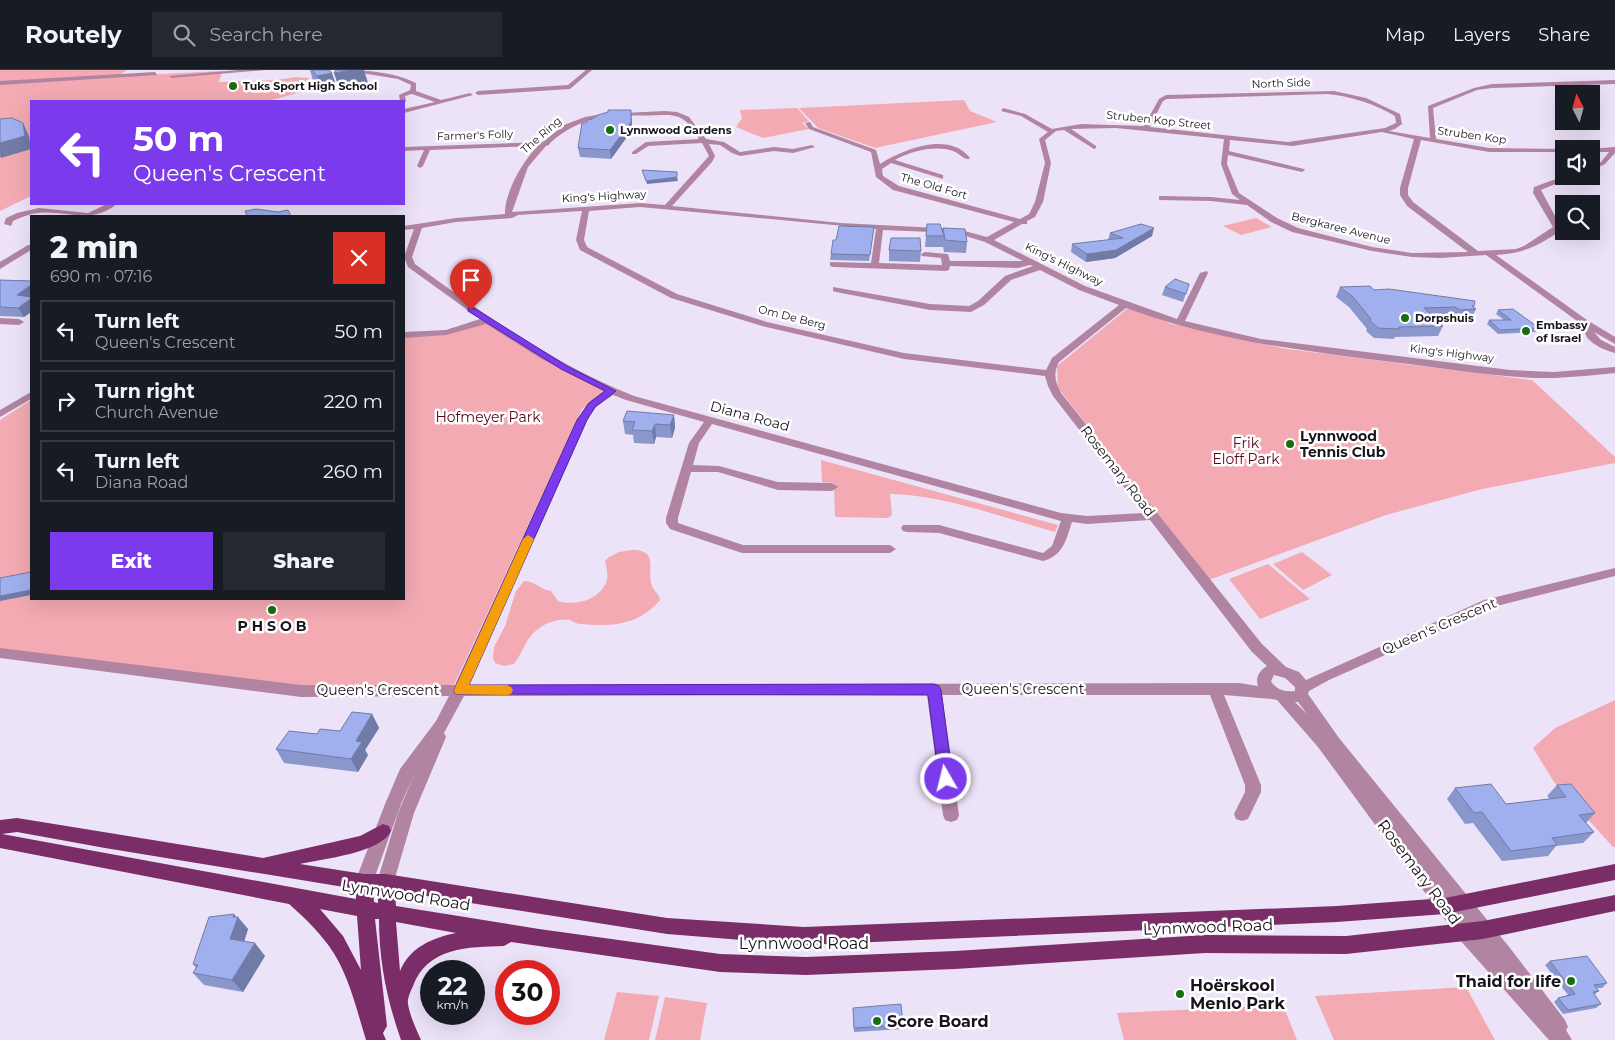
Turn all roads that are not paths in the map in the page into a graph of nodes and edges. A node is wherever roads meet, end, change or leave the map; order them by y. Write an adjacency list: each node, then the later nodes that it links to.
1 (263, 70): 5 (street)
2 (346, 70): 6 (street)
3 (589, 70): 7 (street)
4 (1615, 82): 20 (street)
5 (1, 83)
6 (413, 91): 9 (street); 10 (street)
7 (478, 93)
8 (470, 95): 10 (street)
9 (403, 100)
10 (441, 102): 11 (street)
11 (405, 105)
12 (1003, 110): 16 (street)
13 (808, 124): 36 (street, The Old Fort)
14 (1065, 128): 15 (street, Struben Kop Street); 16 (street, Struben Kop Street); 24 (street)
15 (1146, 128): 17 (street, North Side); 18 (street, Struben Kop Street)
16 (1051, 131): 51 (street)
17 (1377, 131): 18 (street, Struben Kop Street); 19 (street, Struben Kop)
18 (1227, 138): 30 (street, Bergkaree Avenue)
19 (1418, 138): 20 (street, Struben Kop); 60 (street)
20 (1433, 140): 28 (street, Struben Kop)
21 (704, 141): 22 (street, The Ring); 23 (street); 31 (street); 44 (street, The Ring)
22 (547, 144): 25 (street, Farmer's Folly); 40 (street, The Ring)
23 (812, 147)
24 (1094, 147)
25 (428, 148): 26 (street, Farmer's Folly); 34 (street)
26 (405, 149)
27 (1615, 149): 29 (street); 35 (street)
28 (1555, 150)
29 (1600, 150)
30 (1225, 152): 37 (street); 42 (street, Bergkaree Avenue)
31 (634, 153)
32 (967, 158): 33 (street)
33 (891, 162): 36 (street); 38 (street)
34 (420, 166)
35 (1600, 166)
36 (878, 168): 51 (street, The Old Fort)
37 (1302, 170)
38 (940, 177)
39 (1555, 182): 59 (street, Bergkaree Avenue)
40 (515, 198): 46 (street, The Ring); 49 (street)
41 (1162, 198): 42 (street)
42 (1247, 203): 60 (street, Bergkaree Avenue)
43 (111, 205): 48 (street)
44 (667, 207): 45 (street, King's Highway); 54 (street, King's Highway)
45 (586, 208): 46 (street, King's Highway); 79 (street, Om De Berg)
46 (511, 214): 49 (street, King's Highway); 50 (street, King's Highway)
47 (81, 215): 52 (street)
48 (90, 215)
49 (496, 215): 50 (street, King's Highway)
50 (477, 218): 53 (street, King's Highway)
51 (1024, 222): 56 (street)
52 (8, 224)
53 (419, 226): 55 (street, King's Highway); 70 (street, Diana Road)
54 (880, 226): 56 (street, King's Highway); 63 (street)
55 (405, 228)
56 (988, 240): 61 (street, King's Highway)
57 (30, 248): 64 (street)
58 (925, 254): 66 (street)
59 (1489, 254): 60 (street, Bergkaree Avenue); 74 (street)
60 (1478, 255)
61 (1030, 262): 65 (street, King's Highway); 66 (street)
62 (833, 264): 63 (street)
63 (875, 265): 66 (street)
64 (0, 266)
65 (1040, 267): 68 (street); 69 (street, King's Highway)
66 (946, 268)
67 (1204, 274): 73 (street)
68 (836, 289)
69 (1125, 304): 73 (street, King's Highway); 79 (street)
70 (487, 320): 75 (street); 82 (street, Diana Road)
71 (0, 321): 72 (street)
72 (19, 322)
73 (1179, 323): 80 (street, King's Highway)
74 (1586, 325): 76 (street); 77 (street)
75 (405, 335)
76 (1615, 341)
77 (1615, 349)
78 (1615, 370): 80 (street, King's Highway)
79 (1050, 373): 88 (street, Rosemary Road)
80 (1571, 374): 81 (street, King's Highway)
81 (1615, 375)
82 (611, 391): 85 (street, Diana Road); 100 (street)
83 (30, 396): 84 (street)
84 (0, 414)
85 (710, 420): 86 (street); 89 (street, Diana Road)
86 (687, 468): 87 (street); 91 (street)
87 (832, 487)
88 (1153, 516): 89 (street, Diana Road); 93 (street, Rosemary Road)
89 (1068, 518): 90 (street)
90 (907, 528)
91 (890, 549)
92 (1615, 572): 97 (street, Queen's Crescent)
93 (1257, 648): 95 (street, Rosemary Road); 96 (street, Rosemary Road)
94 (0, 653): 100 (street, Queen's Crescent)
95 (1286, 672): 96 (street); 97 (street, Queen's Crescent); 102 (street)
96 (1264, 676): 99 (street, Queen's Crescent); 103 (street)
97 (1324, 676): 102 (street, Queen's Crescent)
98 (1215, 689): 99 (street, Queen's Crescent); 101 (street, Queen's Crescent); 105 (street)
99 (1239, 689): 103 (street, Queen's Crescent)
100 (460, 690): 101 (street, Queen's Crescent); 104 (street)
101 (934, 690): 106 (street)
102 (1302, 691): 103 (street); 116 (street, Rosemary Road)
103 (1278, 695): 116 (street, Rosemary Road)
104 (441, 725): 108 (street); 113 (street)
105 (1242, 814)
106 (951, 815)
107 (0, 827): 110 (main road, Lynnwood Road)
108 (383, 831): 110 (main road); 112 (street)
109 (0, 841): 114 (main road, Lynnwood Road)
110 (262, 865): 112 (main road, Lynnwood Road)
111 (1615, 872): 116 (main road, Lynnwood Road)
112 (364, 882): 113 (main road, Lynnwood Road); 117 (main road)
113 (386, 882): 116 (main road, Lynnwood Road); 118 (main road)
114 (294, 897): 117 (main road, Lynnwood Road); 123 (main road)
115 (1615, 903): 119 (main road, Lynnwood Road)
116 (1454, 905): 119 (street, Rosemary Road); 120 (street, Rosemary Road)
117 (366, 908): 118 (main road, Lynnwood Road); 123 (main road)
118 (389, 912): 121 (main road, Lynnwood Road); 122 (main road)
119 (1483, 930): 120 (main road, Lynnwood Road); 126 (street, Rosemary Road)
120 (1465, 932): 121 (main road, Lynnwood Road); 125 (street, Rosemary Road)
121 (539, 938): 122 (main road)
122 (398, 1002): 124 (main road)
123 (377, 1040)
124 (411, 1040)
125 (1562, 1040)
126 (1568, 1040)

